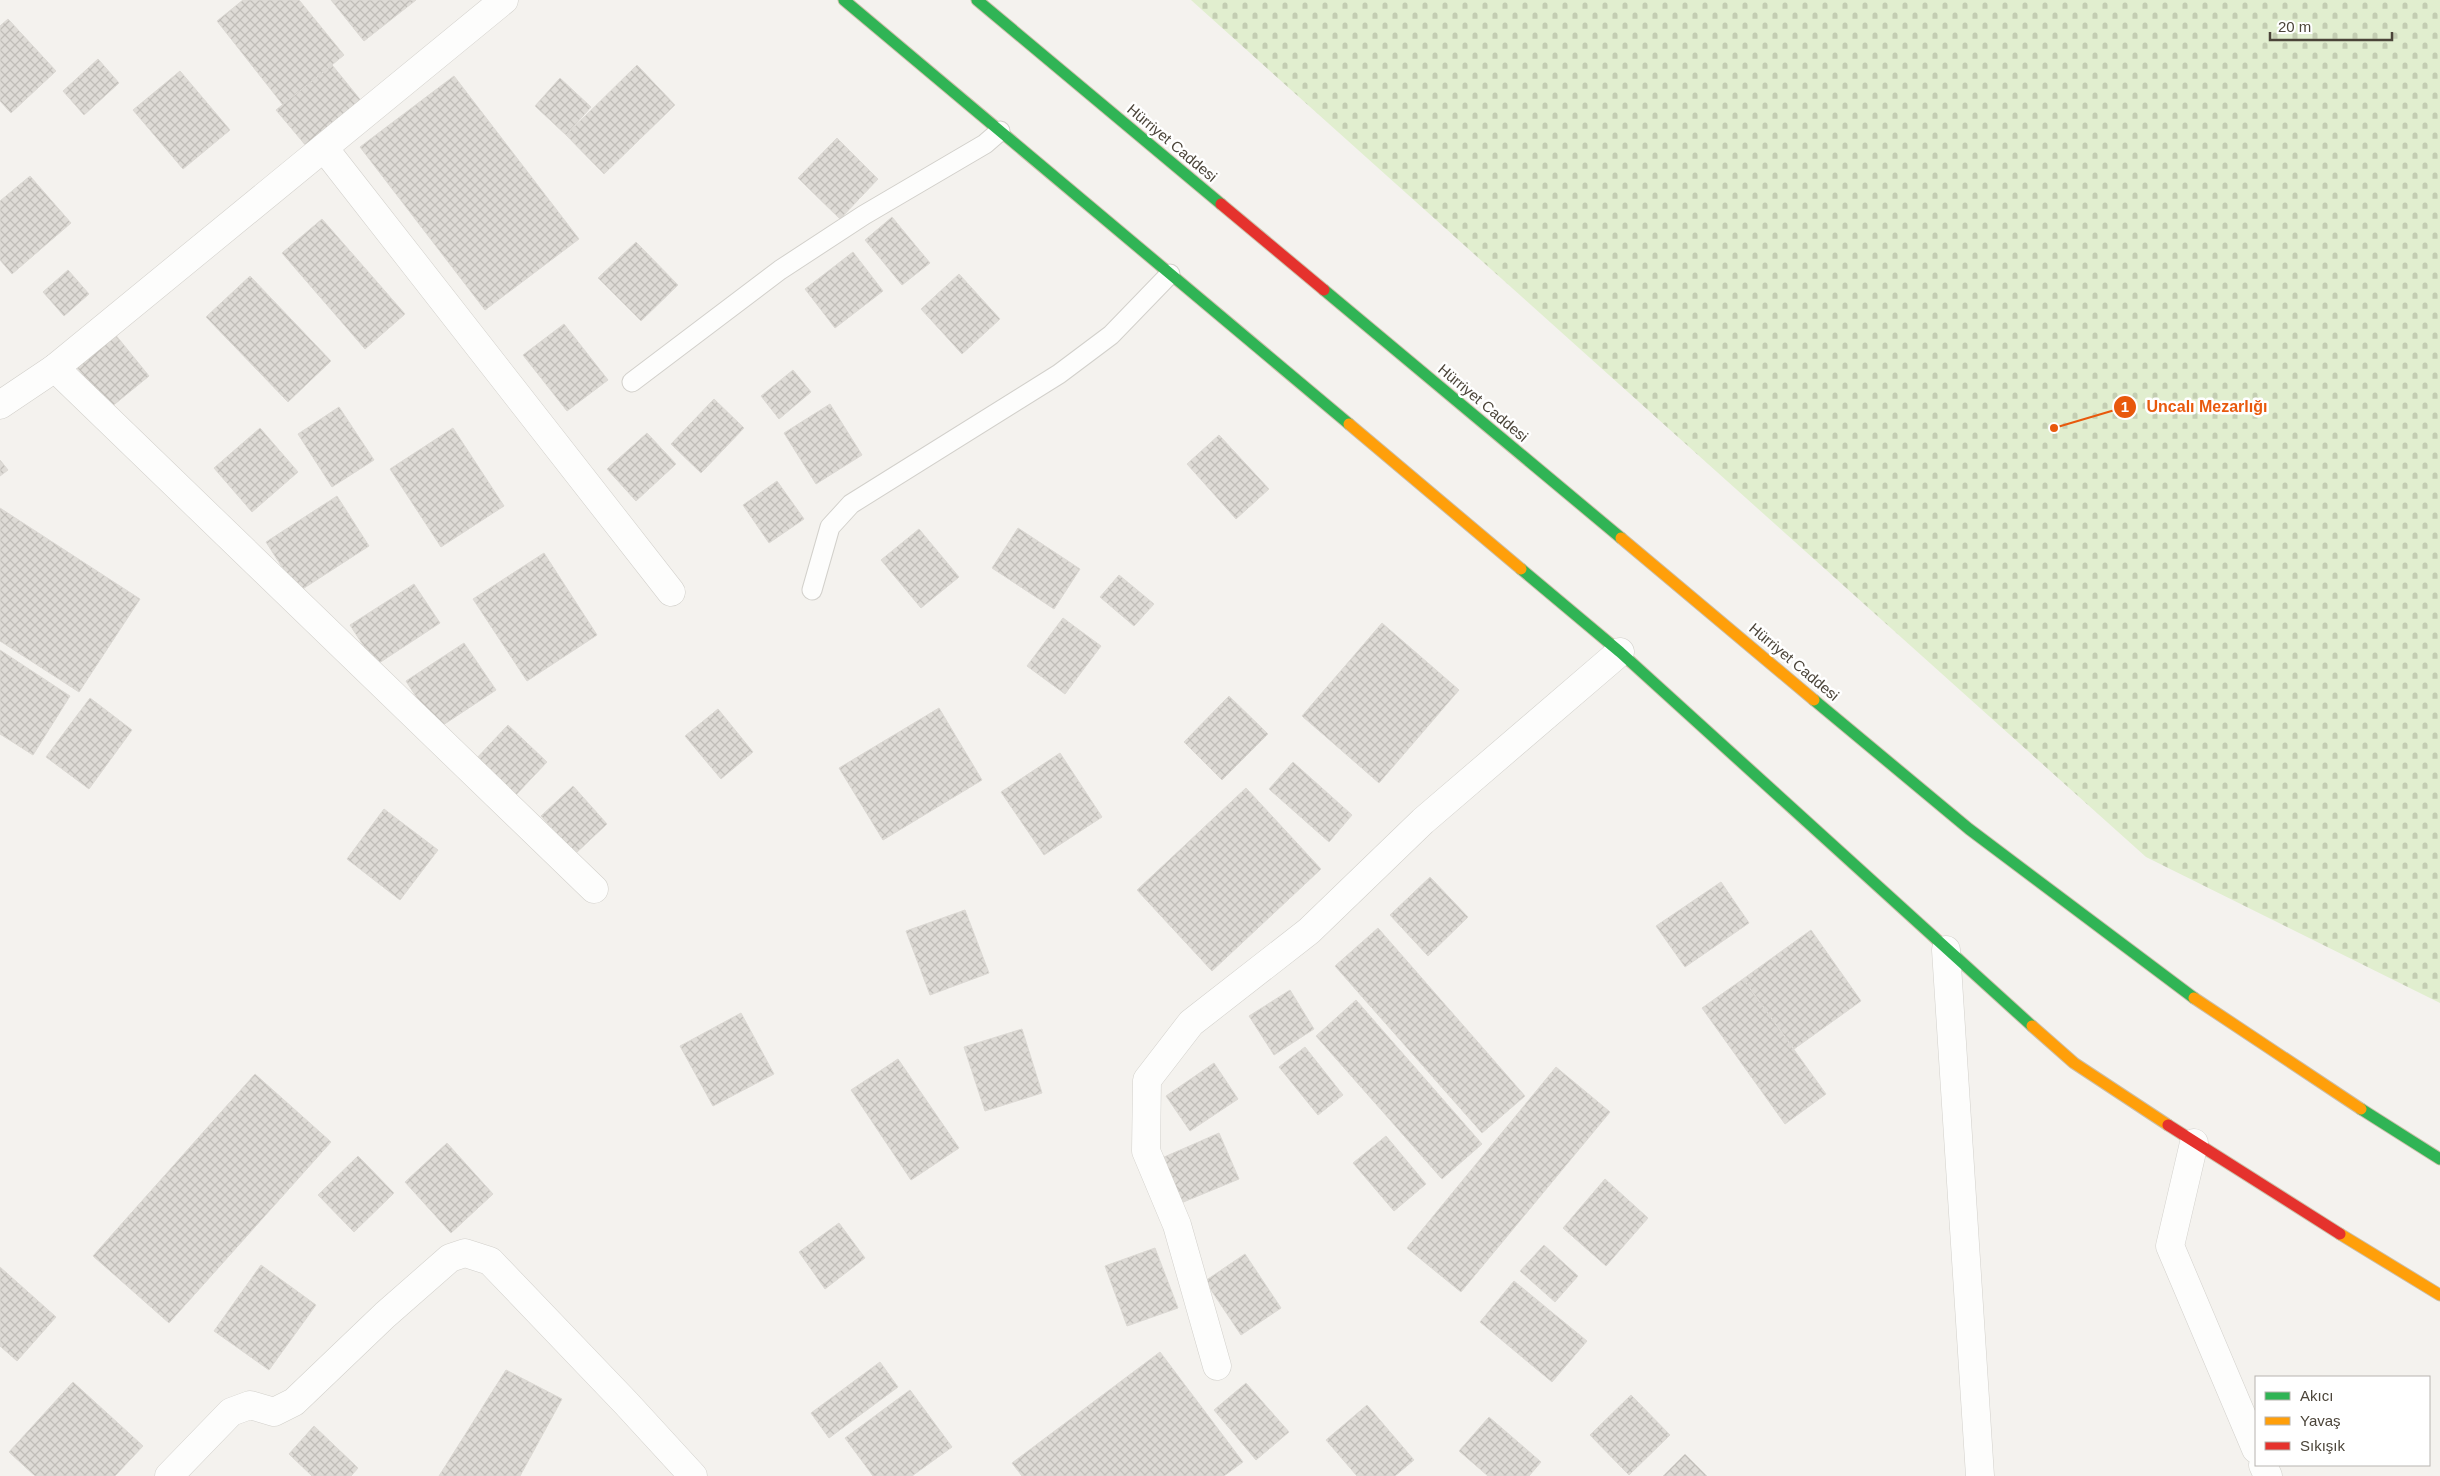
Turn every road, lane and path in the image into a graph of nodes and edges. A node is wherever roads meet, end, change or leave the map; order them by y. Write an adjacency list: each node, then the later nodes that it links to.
1 (504, 0): 5 (street)
2 (844, 0): 4 (highway)
3 (977, 0): 16 (highway, Hürriyet Caddesi)
4 (1000, 131): 6 (highway); 8 (lane)
5 (324, 148): 7 (street); 11 (street)
6 (1170, 274): 10 (lane); 12 (highway)
7 (55, 368): 9 (street); 13 (street)
8 (632, 382)
9 (0, 406)
10 (812, 590)
11 (671, 592)
12 (1620, 652): 14 (highway); 18 (street)
13 (594, 889)
14 (1946, 950): 15 (highway); 22 (street)
15 (2194, 1144): 17 (highway); 19 (street)
16 (2440, 1159)
17 (2440, 1295)
18 (1217, 1366)
19 (2255, 1447)
20 (169, 1476): 21 (street)
21 (693, 1476)
22 (1980, 1476)

